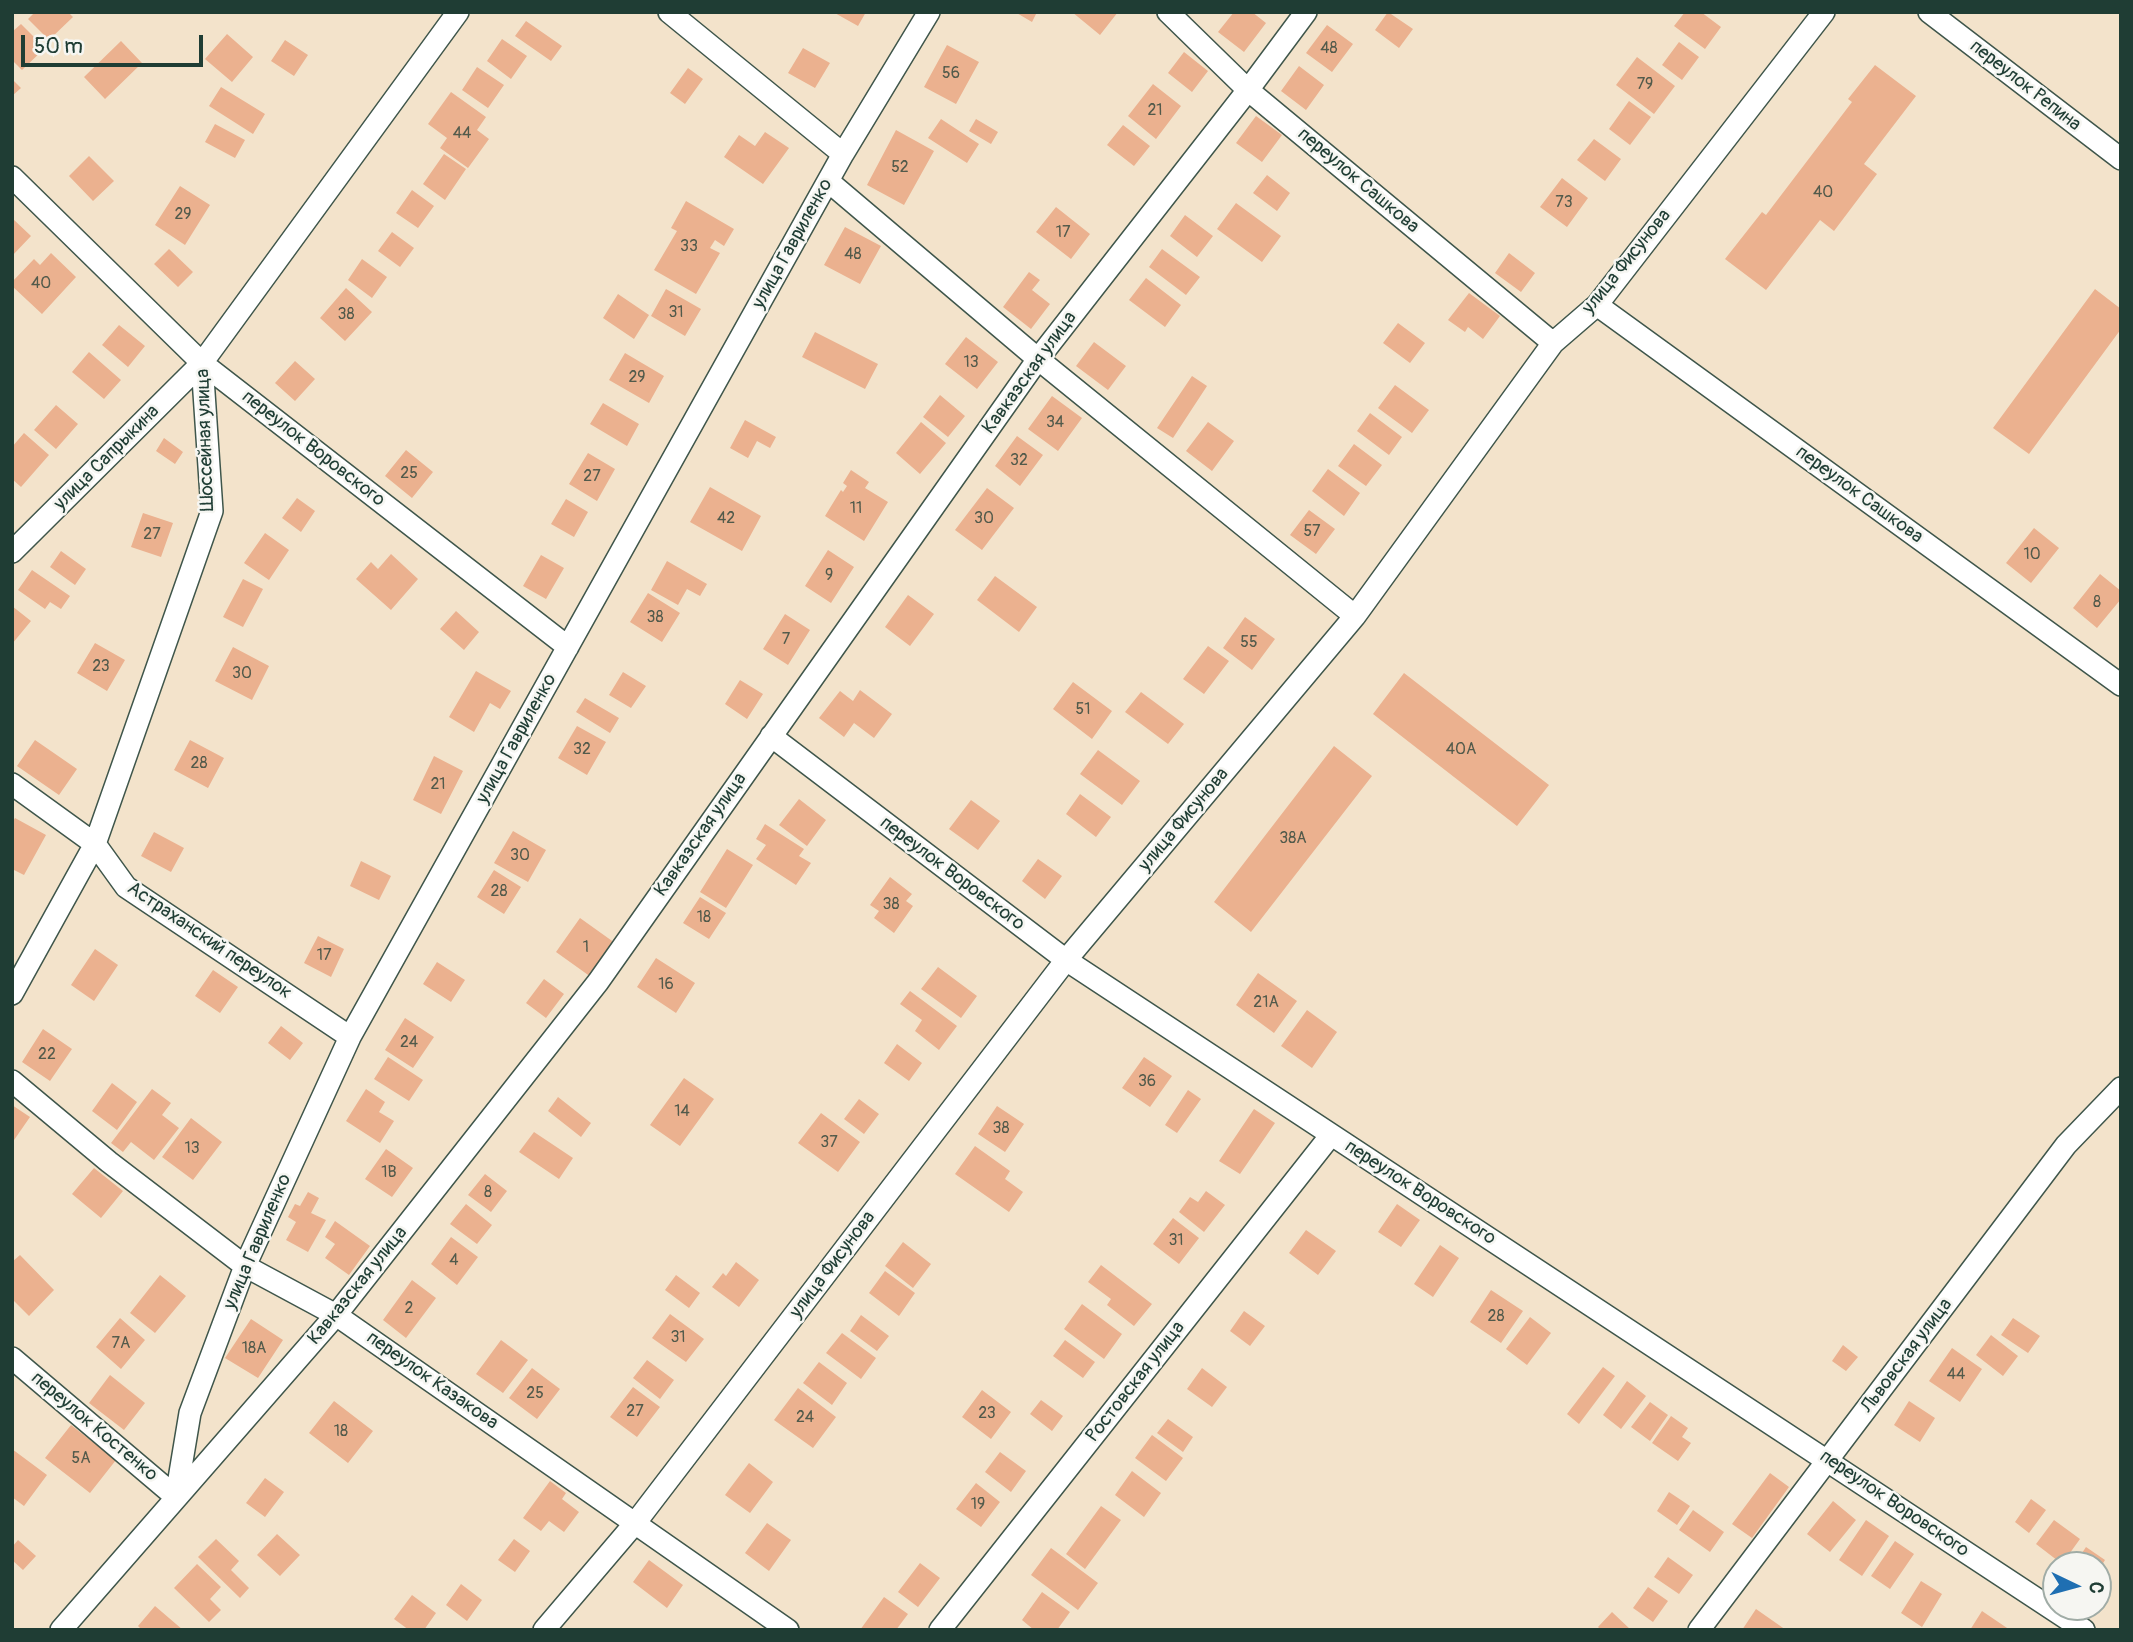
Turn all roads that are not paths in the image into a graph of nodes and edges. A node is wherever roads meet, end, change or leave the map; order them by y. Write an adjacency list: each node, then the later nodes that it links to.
1 (457, 12): 16 (street, Шоссейная улица)
2 (669, 12): 9 (street)
3 (929, 12): 9 (street, улица Гавриленко)
4 (1168, 12): 8 (street, переулок Сашкова)
5 (1306, 12): 8 (street, Кавказская улица)
6 (1824, 12): 13 (street, улица Фисунова)
7 (1929, 12): 10 (street, переулок Репина)
8 (1248, 90): 14 (street, переулок Сашкова); 15 (street, Кавказская улица)
9 (843, 154): 12 (street, улица Гавриленко)
10 (2121, 159)
11 (12, 177): 16 (street, переулок Воровского)
12 (828, 181): 15 (street); 19 (street, улица Гавриленко)
13 (1597, 304): 14 (street, улица Фисунова); 20 (street, переулок Сашкова)
14 (1553, 343): 18 (street, улица Фисунова)
15 (1038, 359): 18 (street); 21 (street, Кавказская улица)
16 (202, 363): 17 (street, улица Сапрыкина); 19 (street, переулок Воровского); 23 (street, Шоссейная улица)
17 (12, 552)
18 (1355, 616): 24 (street, улица Фисунова)
19 (568, 647): 26 (street, улица Гавриленко)
20 (2121, 685)
21 (771, 736): 24 (street, переулок Воровского); 31 (street, Кавказская улица)
22 (12, 784): 23 (street, Астраханский переулок)
23 (95, 844): 25 (street, Шоссейная улица); 26 (street, Астраханский переулок)
24 (1066, 960): 29 (street, переулок Воровского); 35 (street, улица Фисунова)
25 (12, 994)
26 (350, 1037): 30 (street, улица Гавриленко)
27 (12, 1081): 30 (street, переулок Казакова)
28 (2121, 1088): 33 (street, Львовская улица)
29 (1332, 1135): 33 (street, переулок Воровского); 39 (street, Ростовская улица)
30 (244, 1266): 31 (street, переулок Казакова); 34 (street, улица Гавриленко)
31 (337, 1315): 34 (street, Кавказская улица); 35 (street, переулок Казакова)
32 (12, 1358): 34 (street, переулок Костенко)
33 (1829, 1460): 40 (street, Львовская улица); 41 (street, переулок Воровского)
34 (176, 1497): 36 (street, Кавказская улица)
35 (636, 1522): 37 (street, улица Фисунова); 38 (street, переулок Казакова)
36 (61, 1630)
37 (544, 1630)
38 (788, 1630)
39 (940, 1630)
40 (1699, 1630)
41 (2084, 1630)

